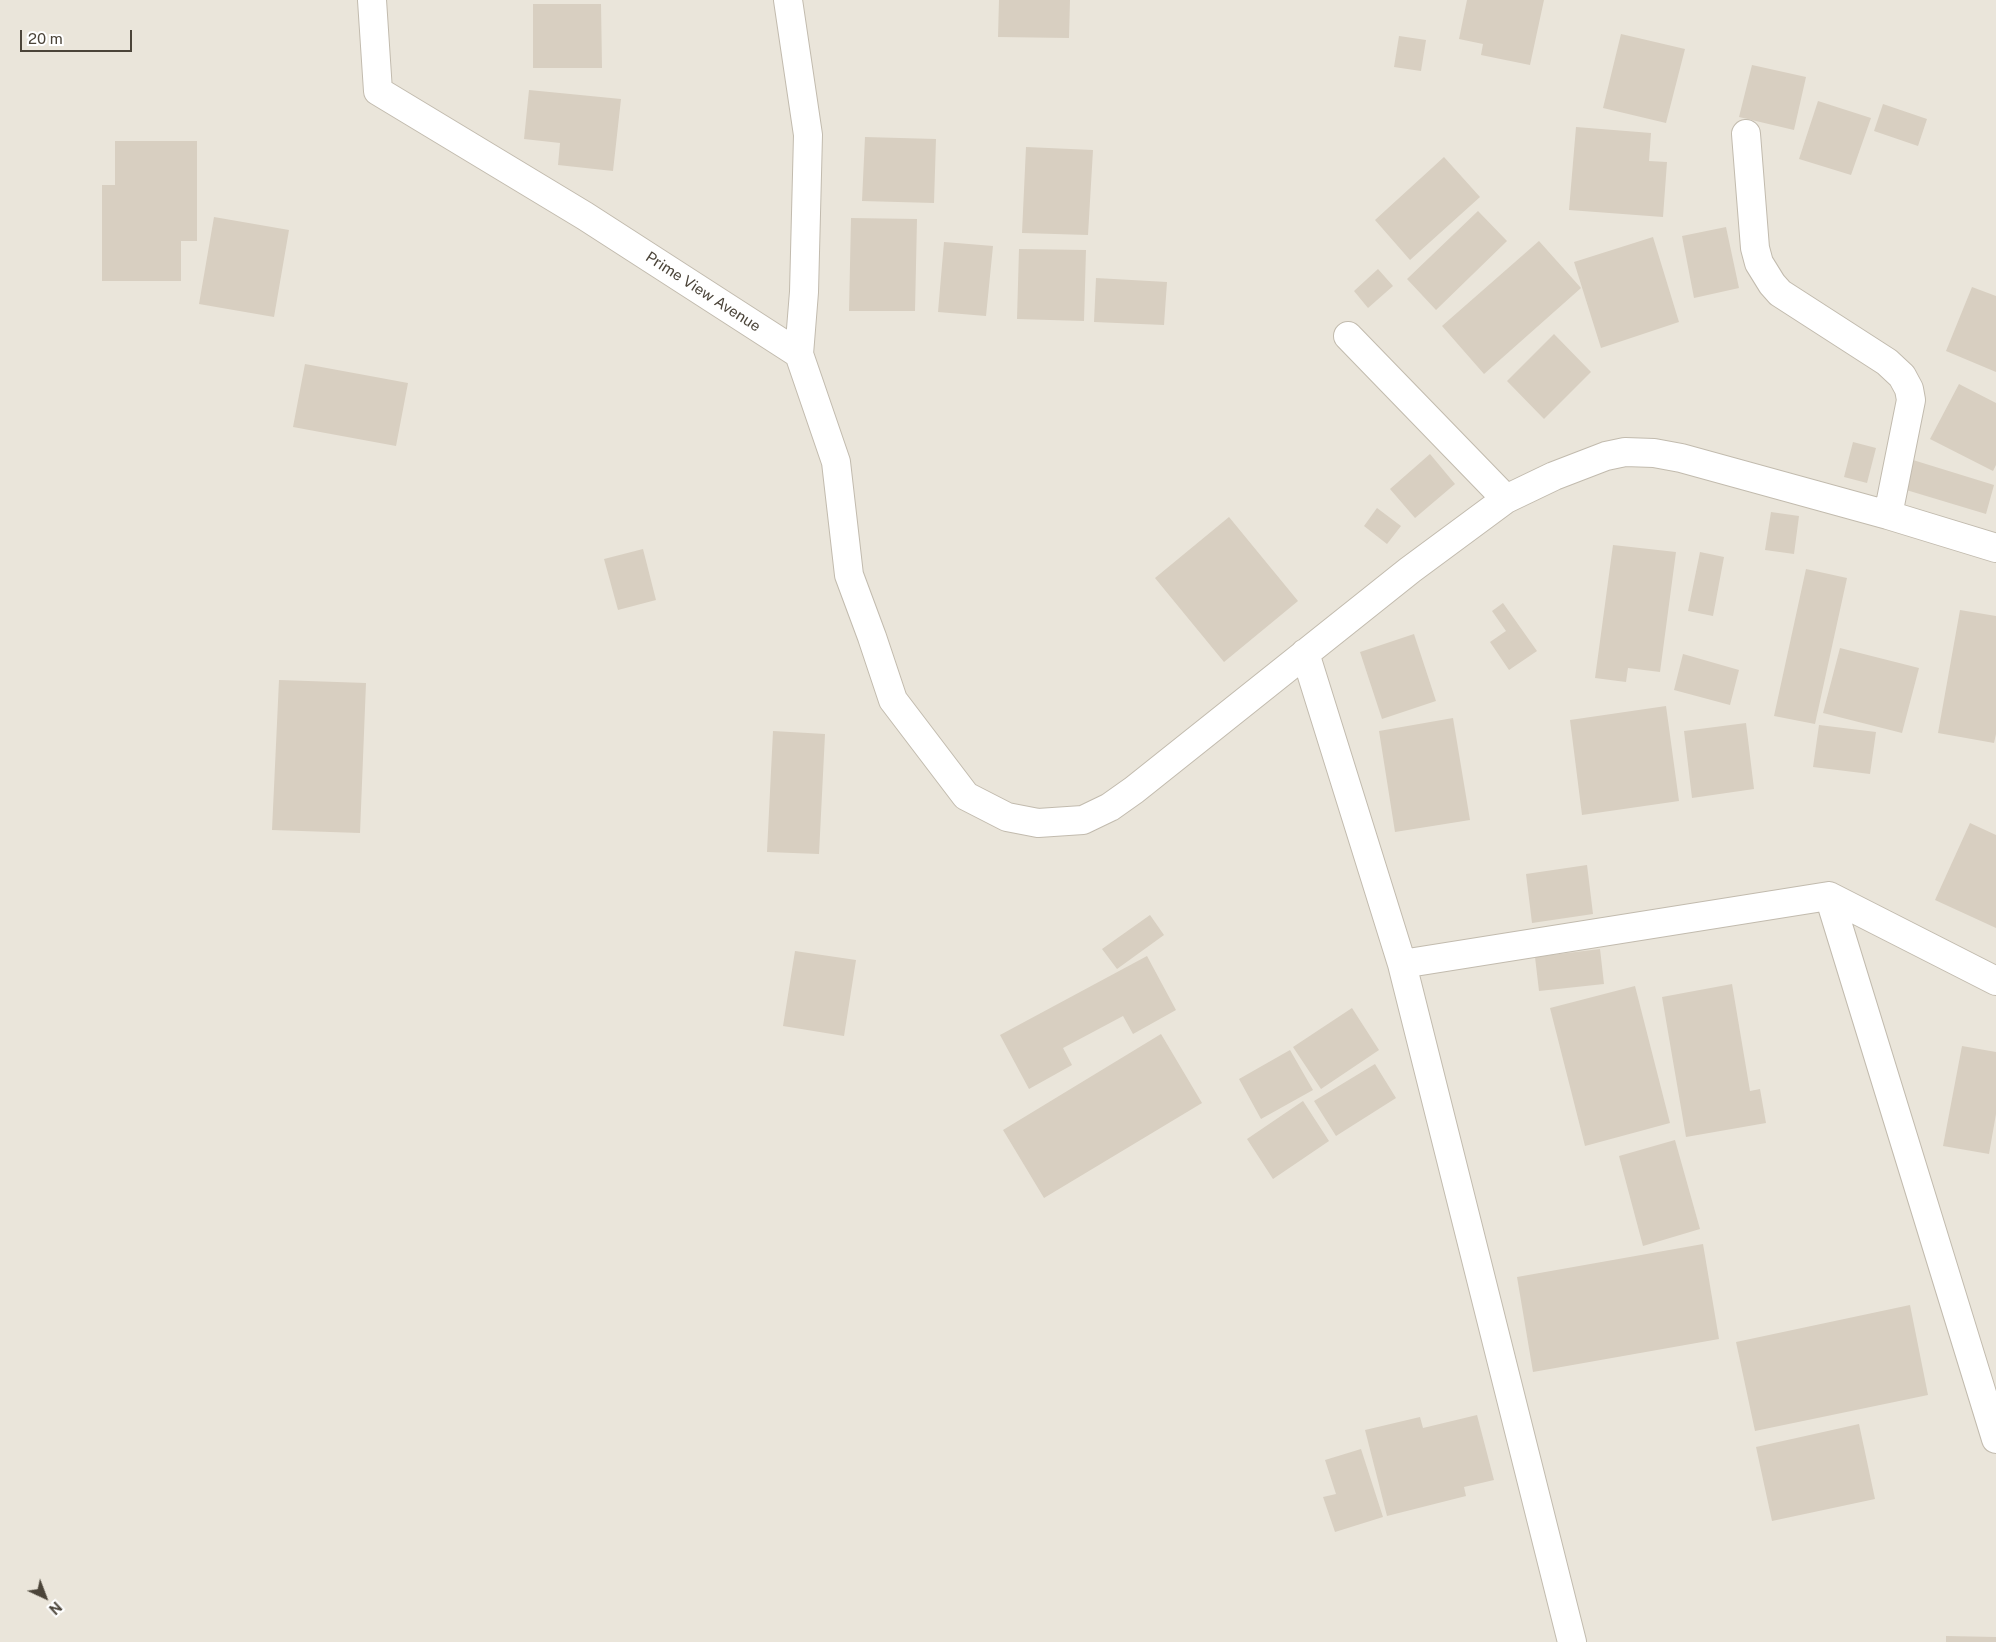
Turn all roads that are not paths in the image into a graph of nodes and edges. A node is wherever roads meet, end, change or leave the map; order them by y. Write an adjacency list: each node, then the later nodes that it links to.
1 (372, 0): 5 (street, Prime View Avenue)
2 (788, 0): 5 (street)
3 (1746, 134): 7 (street)
4 (1348, 336): 6 (street)
5 (799, 354): 9 (street)
6 (1506, 499): 7 (street); 9 (street)
7 (1888, 515): 8 (street)
8 (1996, 548)
9 (1305, 653): 11 (street)
10 (1829, 896): 11 (street); 12 (street); 13 (street)
11 (1402, 964): 14 (street)
12 (1996, 981)
13 (1996, 1439)
14 (1572, 1642)

